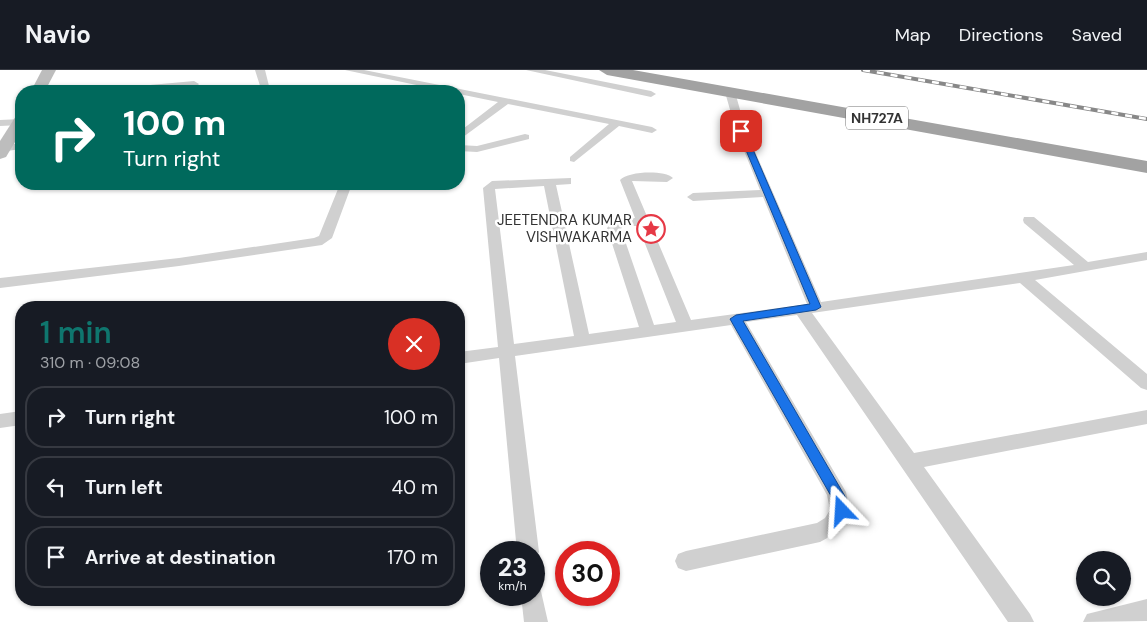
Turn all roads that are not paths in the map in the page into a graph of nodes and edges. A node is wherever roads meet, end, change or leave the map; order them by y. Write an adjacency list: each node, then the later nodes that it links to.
1 (49, 70): 8 (main road)
2 (260, 70): 10 (street)
3 (350, 70): 11 (street)
4 (530, 70): 14 (street)
5 (607, 70): 13 (highway, NH727A)
6 (638, 70): 27 (highway, NH727A)
7 (194, 84): 9 (street)
8 (41, 85)
9 (187, 85)
10 (264, 85)
11 (427, 85)
12 (465, 92): 15 (street)
13 (730, 92): 28 (highway, NH727A); 33 (street)
14 (651, 94)
15 (505, 101): 18 (street); 21 (street)
16 (15, 121): 17 (street)
17 (0, 123)
18 (618, 123): 20 (street); 26 (street)
19 (15, 129): 25 (main road)
20 (652, 130)
21 (465, 133)
22 (525, 137): 24 (street)
23 (15, 148): 25 (street)
24 (465, 148)
25 (2, 151)
26 (574, 158)
27 (1147, 159)
28 (1147, 167)
29 (668, 178): 36 (street)
30 (567, 181): 31 (street)
31 (549, 182): 45 (street); 46 (street)
32 (344, 190): 40 (street)
33 (769, 194): 34 (street); 41 (street)
34 (693, 197)
35 (1029, 220): 38 (street)
36 (643, 222): 43 (street); 44 (street)
37 (1147, 256): 38 (street)
38 (1085, 267): 39 (street)
39 (1024, 278): 41 (street); 48 (street)
40 (0, 283)
41 (808, 308): 42 (street); 52 (street)
42 (736, 319): 43 (street); 54 (street)
43 (686, 326): 44 (street)
44 (648, 332): 45 (street)
45 (583, 342): 46 (street)
46 (505, 352): 47 (street); 53 (street)
47 (465, 357)
48 (1147, 384)
49 (1147, 417): 52 (street)
50 (15, 419): 51 (street)
51 (0, 421)
52 (910, 462): 58 (street)
53 (527, 541)
54 (686, 560)
55 (534, 606): 57 (street)
56 (1147, 610): 59 (street)
57 (536, 622)
58 (1022, 622)
59 (1095, 622)

